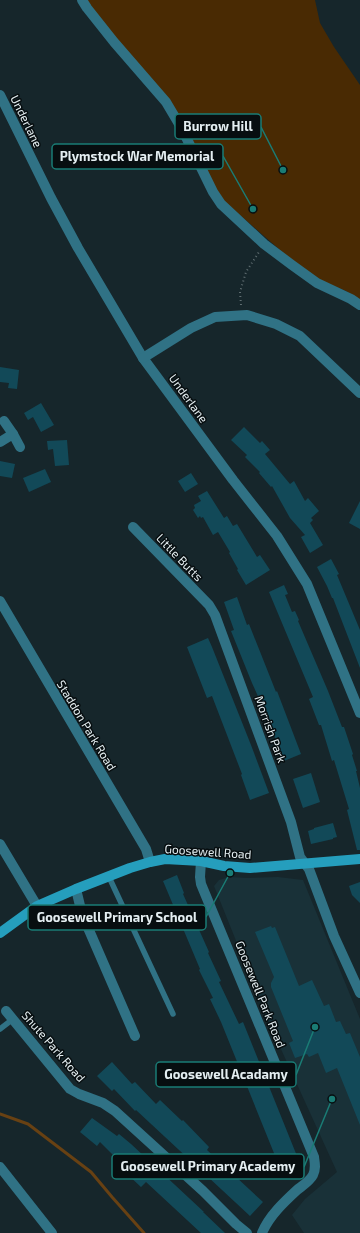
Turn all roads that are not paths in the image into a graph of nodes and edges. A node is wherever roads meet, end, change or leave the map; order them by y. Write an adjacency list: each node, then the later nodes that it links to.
1 (82, 0): 3 (street)
2 (0, 95): 4 (street, Underlane)
3 (360, 305)
4 (143, 358): 5 (street); 13 (street, Underlane)
5 (358, 387)
6 (4, 421): 7 (street)
7 (13, 434): 8 (street); 9 (street)
8 (0, 442)
9 (20, 447)
10 (133, 527): 12 (street, Little Butts)
11 (0, 601): 17 (street, Staddon Park Road)
12 (209, 605): 18 (street, Morrish Park)
13 (360, 714)
14 (0, 844): 21 (street)
15 (360, 859): 18 (street, Goosewell Road)
16 (201, 861): 17 (street, Goosewell Road); 18 (street, Goosewell Road); 32 (street, Goosewell Park Road)
17 (150, 862): 19 (street, Goosewell Road)
18 (305, 863): 23 (street, Morrish Park)
19 (109, 877): 20 (street, Goosewell Road); 24 (lane)
20 (76, 889): 21 (street, Goosewell Road); 28 (street)
21 (37, 906): 22 (street, Goosewell Road)
22 (0, 934)
23 (360, 993)
24 (173, 1014)
25 (12, 1018): 26 (street); 27 (lane); 31 (street, Shute Park Road)
26 (26, 1018)
27 (0, 1029)
28 (136, 1036)
29 (0, 1167): 30 (street)
30 (52, 1233)
31 (248, 1233)
32 (262, 1233)

